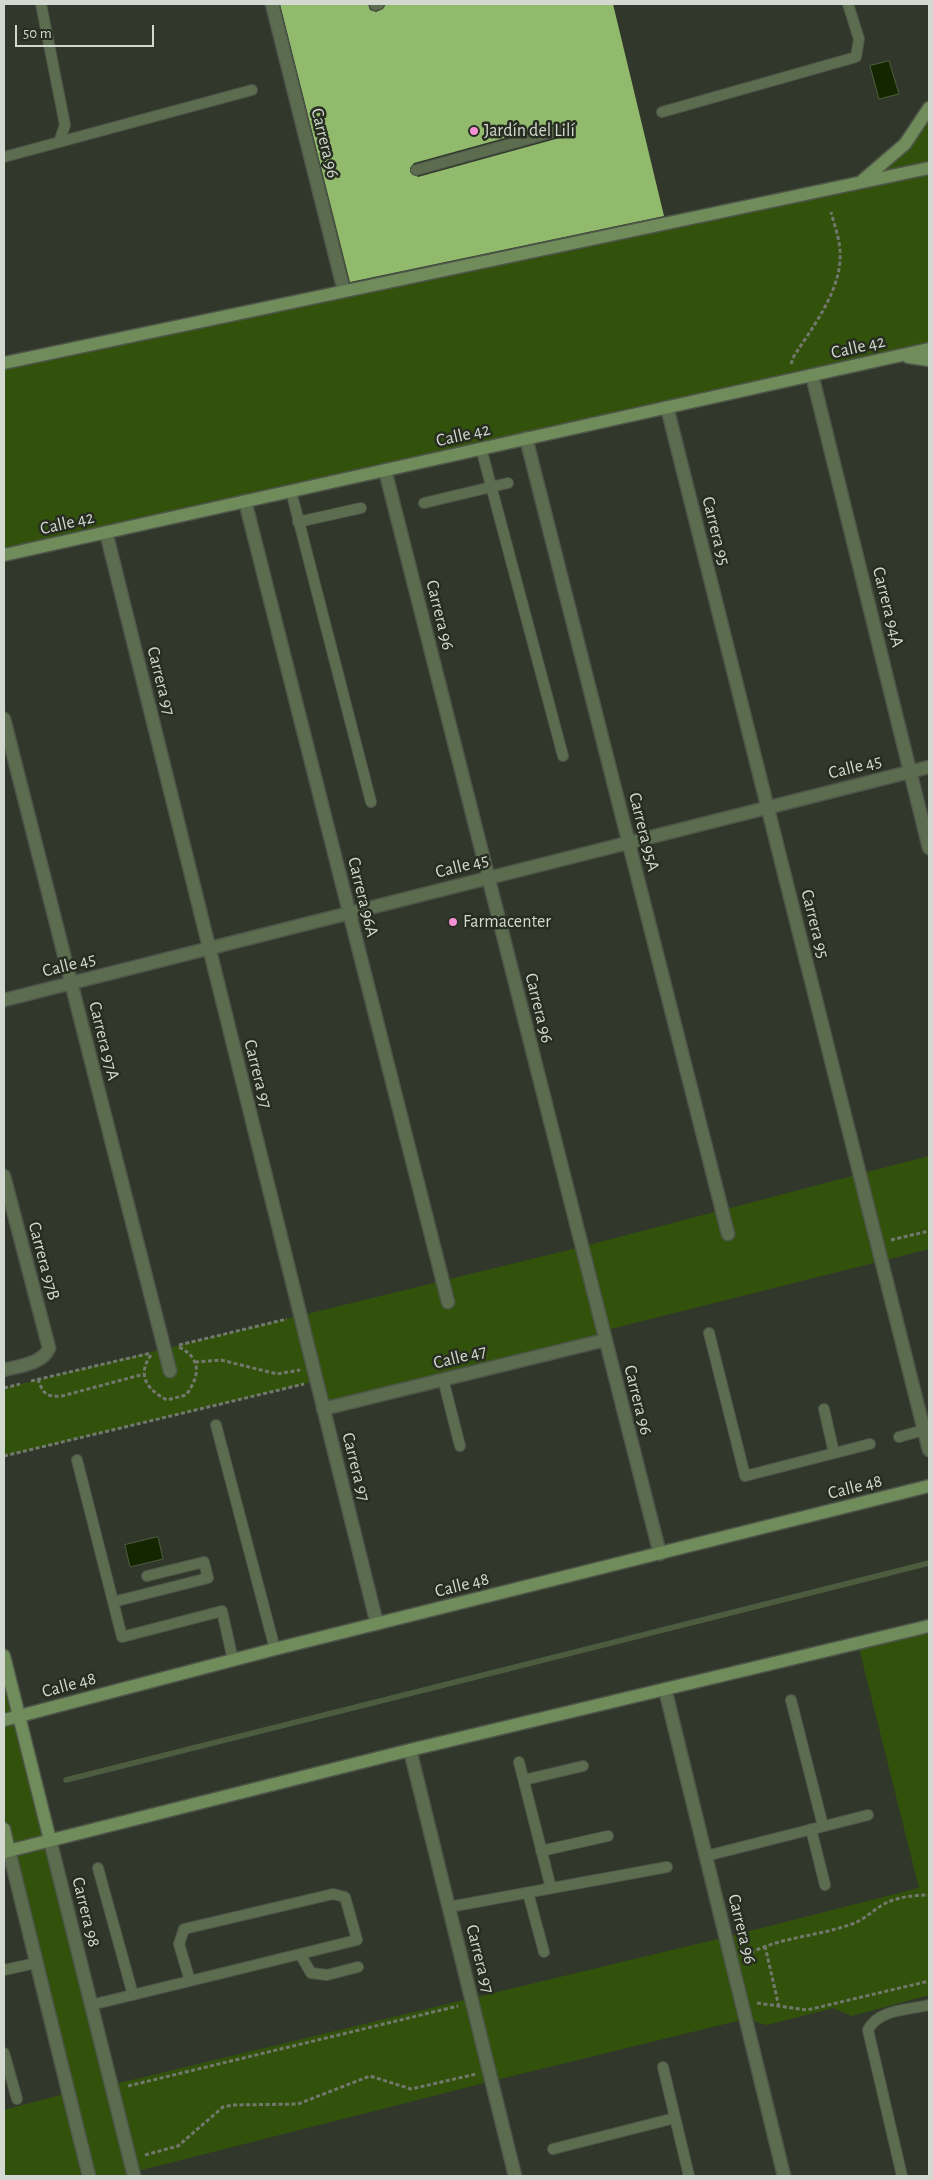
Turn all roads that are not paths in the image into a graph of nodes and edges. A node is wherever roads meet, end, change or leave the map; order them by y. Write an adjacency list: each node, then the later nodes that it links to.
1 (41, 4): 8 (lane)
2 (272, 4): 13 (street, Carrera 96)
3 (848, 4): 6 (lane)
4 (252, 90): 8 (lane)
5 (929, 108): 12 (street)
6 (662, 112)
7 (561, 130): 11 (lane)
8 (59, 142): 9 (lane)
9 (4, 157)
10 (929, 168): 12 (street)
11 (416, 170)
12 (860, 182): 13 (street)
13 (344, 291): 17 (street)
14 (929, 349): 15 (street, Calle 42)
15 (888, 358): 16 (street); 18 (street, Calle 42)
16 (929, 360)
17 (4, 363)
18 (812, 375): 19 (street, Calle 42); 35 (street, Carrera 94A)
19 (667, 407): 20 (street, Calle 42); 37 (street, Carrera 95)
20 (526, 438): 21 (street, Calle 42); 38 (street, Carrera 95A)
21 (481, 448): 22 (street, Calle 42); 24 (lane)
22 (385, 470): 25 (street, Calle 42); 40 (street, Carrera 96)
23 (508, 483): 24 (lane)
24 (491, 487): 27 (lane); 33 (lane)
25 (290, 491): 26 (street, Calle 42); 29 (lane)
26 (245, 501): 30 (street, Calle 42); 41 (street, Carrera 96A)
27 (424, 503)
28 (361, 508): 29 (lane)
29 (298, 522): 36 (lane)
30 (106, 532): 31 (street, Calle 42); 42 (street, Carrera 97)
31 (4, 555)
32 (4, 719): 43 (street, Carrera 97A)
33 (562, 756)
34 (929, 767): 35 (street, Calle 45)
35 (910, 771): 37 (street, Calle 45); 39 (street, Carrera 94A)
36 (370, 802)
37 (768, 807): 38 (street, Calle 45); 57 (street, Carrera 95)
38 (629, 842): 40 (street, Calle 45); 46 (street, Carrera 95A)
39 (929, 848)
40 (488, 878): 41 (street, Calle 45); 49 (street, Carrera 96)
41 (349, 913): 42 (street, Calle 45); 47 (street, Carrera 96A)
42 (209, 948): 43 (street, Calle 45); 53 (street, Carrera 97)
43 (71, 983): 44 (street, Calle 45); 51 (street, Carrera 97A)
44 (4, 1000)
45 (4, 1176): 50 (street, Carrera 97B)
46 (728, 1234)
47 (448, 1302)
48 (709, 1333): 60 (lane)
49 (605, 1340): 52 (street, Calle 47); 63 (street, Carrera 96)
50 (4, 1370)
51 (170, 1371)
52 (443, 1379): 53 (street, Calle 47); 59 (lane)
53 (323, 1409): 66 (street, Carrera 97)
54 (824, 1409): 60 (lane)
55 (216, 1425): 68 (lane)
56 (899, 1437): 57 (lane)
57 (928, 1441)
58 (870, 1444): 60 (lane)
59 (460, 1446)
60 (834, 1453)
61 (77, 1460): 65 (lane)
62 (929, 1486): 63 (street, Calle 48)
63 (660, 1554): 66 (street, Calle 48)
64 (147, 1576): 65 (lane)
65 (113, 1602): 70 (lane)
66 (377, 1624): 68 (street, Calle 48)
67 (929, 1626): 71 (street)
68 (275, 1649): 70 (street, Calle 48)
69 (4, 1656): 73 (street, Carrera 98)
70 (233, 1660): 73 (street, Calle 48)
71 (665, 1689): 75 (street); 87 (street, Carrera 96)
72 (791, 1700): 80 (lane)
73 (19, 1717): 74 (street, Calle 48); 84 (street, Carrera 98)
74 (4, 1720)
75 (410, 1750): 84 (street); 93 (street, Carrera 97)
76 (519, 1762): 78 (lane)
77 (583, 1766): 78 (lane)
78 (524, 1780): 86 (lane)
79 (868, 1815): 80 (lane)
80 (823, 1826): 82 (lane)
81 (4, 1829): 85 (street)
82 (811, 1829): 87 (lane); 90 (lane)
83 (608, 1836): 86 (lane)
84 (50, 1840): 85 (street); 101 (street, Carrera 98)
85 (6, 1851): 96 (street)
86 (541, 1851): 91 (lane)
87 (706, 1856): 112 (street, Carrera 96)
88 (667, 1867): 91 (lane)
89 (98, 1868): 100 (lane)
90 (826, 1885)
91 (550, 1888): 92 (lane)
92 (528, 1893): 93 (lane); 94 (lane)
93 (448, 1907): 110 (street, Carrera 97)
94 (544, 1952)
95 (300, 1954): 97 (lane); 99 (lane); 99 (lane)
96 (36, 1963): 98 (lane); 108 (street)
97 (358, 1967)
98 (4, 1970)
99 (190, 1981): 100 (lane)
100 (133, 1995): 101 (lane)
101 (91, 2005): 109 (street, Carrera 98)
102 (929, 2005): 113 (lane)
103 (4, 2053): 105 (lane)
104 (663, 2068): 106 (lane)
105 (17, 2099)
106 (675, 2118): 107 (lane); 111 (lane)
107 (553, 2149)
108 (88, 2176)
109 (134, 2176)
110 (515, 2176)
111 (689, 2176)
112 (784, 2176)
113 (902, 2176)

